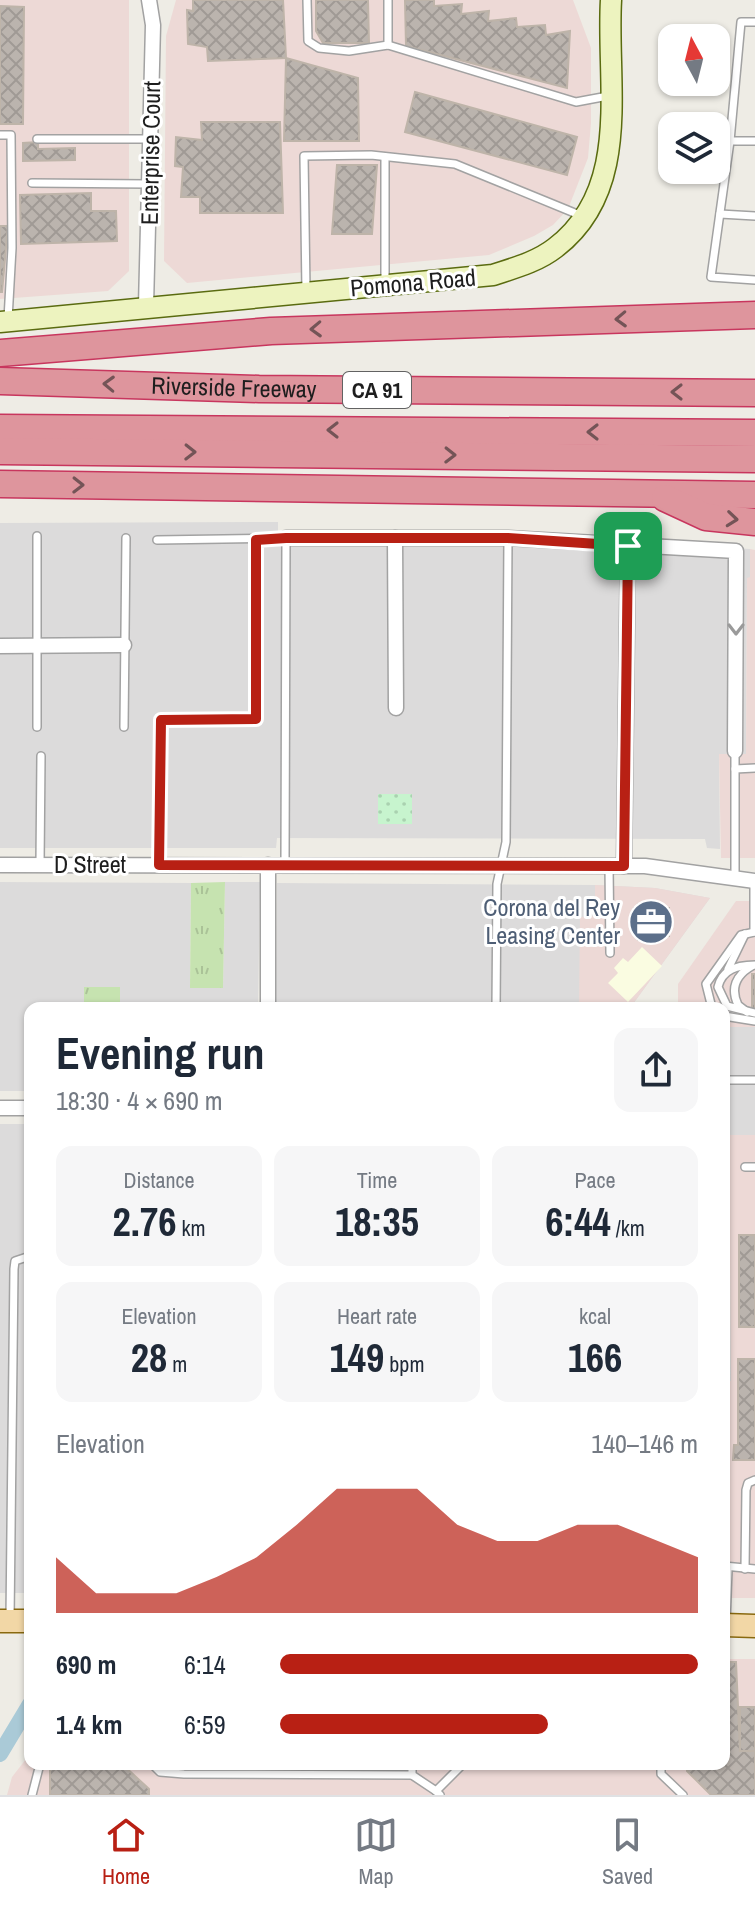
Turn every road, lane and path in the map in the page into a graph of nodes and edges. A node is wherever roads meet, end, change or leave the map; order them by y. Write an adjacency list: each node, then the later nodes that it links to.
1 (149, 0): 10 (street, Enterprise Court)
2 (307, 0): 6 (lane)
3 (388, 0): 6 (lane)
4 (611, 0): 7 (main road, Pomona Road)
5 (755, 22): 11 (lane)
6 (388, 45): 7 (lane)
7 (612, 96): 19 (main road, Pomona Road)
8 (0, 135): 25 (lane)
9 (37, 139): 10 (lane)
10 (151, 139): 15 (street, Enterprise Court)
11 (730, 141): 12 (lane)
12 (755, 141)
13 (385, 157): 19 (lane); 21 (lane); 22 (lane)
14 (32, 183): 15 (lane)
15 (150, 184): 23 (street, Enterprise Court)
16 (724, 184): 17 (lane)
17 (720, 214): 18 (lane); 20 (lane)
18 (755, 216)
19 (584, 217): 21 (main road, Pomona Road)
20 (755, 280)
21 (385, 285): 22 (main road, Pomona Road)
22 (306, 292): 23 (main road, Pomona Road)
23 (146, 306): 25 (main road, Pomona Road)
24 (755, 315): 26 (highway, one-way to 26)
25 (4, 321)
26 (0, 353)
27 (0, 381): 28 (highway, Riverside Freeway / CA 91, one-way to 27)
28 (755, 393)
29 (0, 428): 30 (highway, one-way to 29)
30 (755, 433)
31 (0, 451): 32 (highway, one-way to 32)
32 (755, 459)
33 (0, 484): 34 (highway, one-way to 34)
34 (658, 495): 35 (highway); 36 (highway, one-way to 36)
35 (755, 495)
36 (755, 522)
37 (37, 536): 47 (lane)
38 (126, 538): 45 (lane)
39 (286, 538): 40 (street); 43 (lane); 55 (lane)
40 (395, 538): 41 (street); 48 (street)
41 (508, 538): 44 (street); 60 (lane)
42 (157, 540): 43 (lane)
43 (256, 540): 58 (lane)
44 (628, 546): 51 (street, one-way to 51); 61 (street)
45 (124, 645): 47 (street); 50 (lane)
46 (0, 646): 47 (street)
47 (37, 646): 49 (lane)
48 (396, 708)
49 (37, 727)
50 (124, 727)
51 (735, 751): 54 (lane)
52 (41, 756): 57 (lane)
53 (755, 768): 54 (lane)
54 (735, 769): 62 (lane)
55 (285, 864): 59 (street, D Street); 60 (street, D Street)
56 (0, 865): 57 (street, D Street)
57 (40, 865): 58 (street, D Street)
58 (159, 865): 59 (street, D Street)
59 (268, 865): 68 (street)
60 (500, 865): 61 (street, D Street); 69 (lane)
61 (616, 866): 62 (street, D Street); 65 (lane)
62 (735, 881): 63 (street, D Street)
63 (755, 881): 64 (lane)
64 (752, 932): 67 (lane); 70 (lane)
65 (610, 953)
66 (754, 965): 67 (lane); 73 (lane)
67 (725, 973): 71 (lane)
68 (268, 1002)
69 (496, 1002)
70 (710, 1002)
71 (724, 1002)
72 (730, 1007): 73 (lane)
73 (752, 1013)
74 (730, 1017): 75 (lane)
75 (755, 1021)
76 (730, 1080): 77 (lane)
77 (755, 1080)
78 (0, 1108): 79 (street)
79 (24, 1108)
80 (745, 1167): 81 (lane)
81 (755, 1167)
82 (24, 1258): 89 (lane)
83 (755, 1480): 84 (lane)
84 (746, 1526): 85 (lane); 87 (lane)
85 (755, 1526)
86 (730, 1568): 87 (lane)
87 (745, 1569): 88 (lane)
88 (755, 1569)
89 (13, 1621)
90 (730, 1625): 91 (main road)
91 (755, 1626)
92 (38, 1770): 101 (lane)
93 (158, 1770): 99 (lane)
94 (321, 1770): 99 (lane)
95 (412, 1770): 98 (lane)
96 (457, 1770): 100 (lane)
97 (661, 1770): 102 (lane)
98 (412, 1775): 99 (lane); 100 (lane)
99 (322, 1776)
100 (438, 1793)
101 (32, 1795)
102 (683, 1795)

